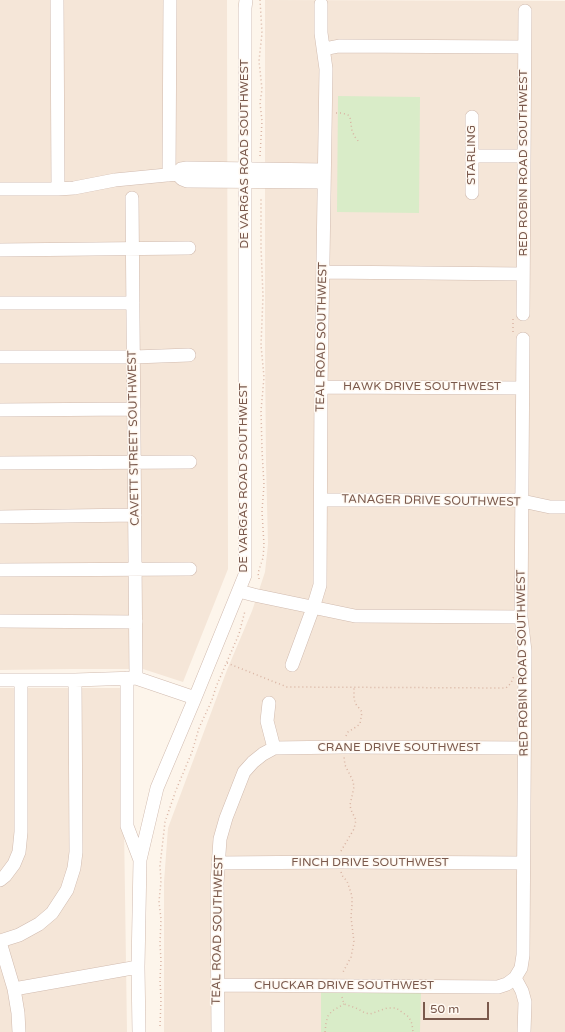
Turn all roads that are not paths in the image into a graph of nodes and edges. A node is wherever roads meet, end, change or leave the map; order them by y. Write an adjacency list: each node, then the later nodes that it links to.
1 (57, 0): 15 (street)
2 (170, 0): 11 (street)
3 (246, 0): 12 (street, DE VARGAS ROAD SOUTHWEST)
4 (321, 4): 7 (street, TEAL ROAD SOUTHWEST)
5 (525, 11): 6 (street, RED ROBIN ROAD SOUTHWEST)
6 (524, 47): 7 (street); 10 (street, RED ROBIN ROAD SOUTHWEST)
7 (324, 49): 13 (street, TEAL ROAD SOUTHWEST)
8 (472, 117): 9 (street, STARLING)
9 (472, 156): 10 (street); 16 (street, STARLING)
10 (524, 156): 22 (street, RED ROBIN ROAD SOUTHWEST)
11 (173, 174): 12 (street); 15 (street)
12 (245, 175): 13 (street); 45 (street, DE VARGAS ROAD SOUTHWEST)
13 (324, 176): 21 (street, TEAL ROAD SOUTHWEST)
14 (0, 189): 15 (street)
15 (58, 189)
16 (472, 193)
17 (132, 198): 19 (street, CAVETT STREET SOUTHWEST)
18 (189, 248): 19 (street)
19 (132, 249): 20 (street); 24 (street, CAVETT STREET SOUTHWEST)
20 (0, 250)
21 (322, 272): 22 (street); 30 (street, TEAL ROAD SOUTHWEST)
22 (523, 274): 25 (street, RED ROBIN ROAD SOUTHWEST)
23 (0, 303): 24 (street)
24 (133, 303): 29 (street, CAVETT STREET SOUTHWEST)
25 (518, 314)
26 (518, 337): 31 (street, RED ROBIN ROAD SOUTHWEST)
27 (189, 355): 29 (street)
28 (0, 357): 29 (street)
29 (134, 357): 32 (street, CAVETT STREET SOUTHWEST)
30 (321, 387): 31 (street, HAWK DRIVE SOUTHWEST); 37 (street, TEAL ROAD SOUTHWEST)
31 (522, 388): 38 (street, RED ROBIN ROAD SOUTHWEST)
32 (134, 409): 33 (street); 36 (street, CAVETT STREET SOUTHWEST)
33 (0, 410)
34 (190, 462): 36 (street)
35 (0, 463): 36 (street)
36 (135, 463): 40 (street, CAVETT STREET SOUTHWEST)
37 (321, 500): 38 (street, TANAGER DRIVE SOUTHWEST); 46 (street, TEAL ROAD SOUTHWEST)
38 (522, 500): 39 (street, TANAGER DRIVE SOUTHWEST); 47 (street, RED ROBIN ROAD SOUTHWEST)
39 (565, 507)
40 (135, 515): 41 (street); 42 (street, CAVETT STREET SOUTHWEST)
41 (0, 516)
42 (136, 569): 43 (street); 44 (street); 49 (street, CAVETT STREET SOUTHWEST)
43 (190, 569)
44 (0, 570)
45 (239, 591): 46 (street); 55 (street, DE VARGAS ROAD SOUTHWEST)
46 (314, 608): 47 (street); 50 (street, TEAL ROAD SOUTHWEST)
47 (521, 617): 58 (street, RED ROBIN ROAD SOUTHWEST)
48 (0, 622): 49 (street)
49 (136, 622): 51 (street, CAVETT STREET SOUTHWEST)
50 (292, 665)
51 (132, 678): 54 (street); 55 (street); 59 (street, CAVETT STREET SOUTHWEST)
52 (0, 680): 53 (street)
53 (21, 680): 54 (street); 62 (street)
54 (75, 680): 63 (street)
55 (195, 698): 59 (street, DE VARGAS ROAD SOUTHWEST)
56 (269, 703): 57 (street)
57 (274, 748): 58 (street, CRANE DRIVE SOUTHWEST); 60 (street, TEAL ROAD SOUTHWEST)
58 (524, 748): 61 (street, RED ROBIN ROAD SOUTHWEST)
59 (140, 860): 64 (street, DE VARGAS ROAD SOUTHWEST)
60 (218, 863): 61 (street, FINCH DRIVE SOUTHWEST); 66 (street, TEAL ROAD SOUTHWEST)
61 (523, 863): 65 (street, RED ROBIN ROAD SOUTHWEST)
62 (0, 880)
63 (0, 942): 67 (street)
64 (138, 967): 67 (street); 69 (street, DE VARGAS ROAD SOUTHWEST)
65 (515, 978): 66 (street, CHUCKAR DRIVE SOUTHWEST); 71 (street)
66 (218, 985): 70 (street, TEAL ROAD SOUTHWEST)
67 (14, 989): 68 (street)
68 (19, 1032)
69 (139, 1032)
70 (218, 1032)
71 (524, 1032)

